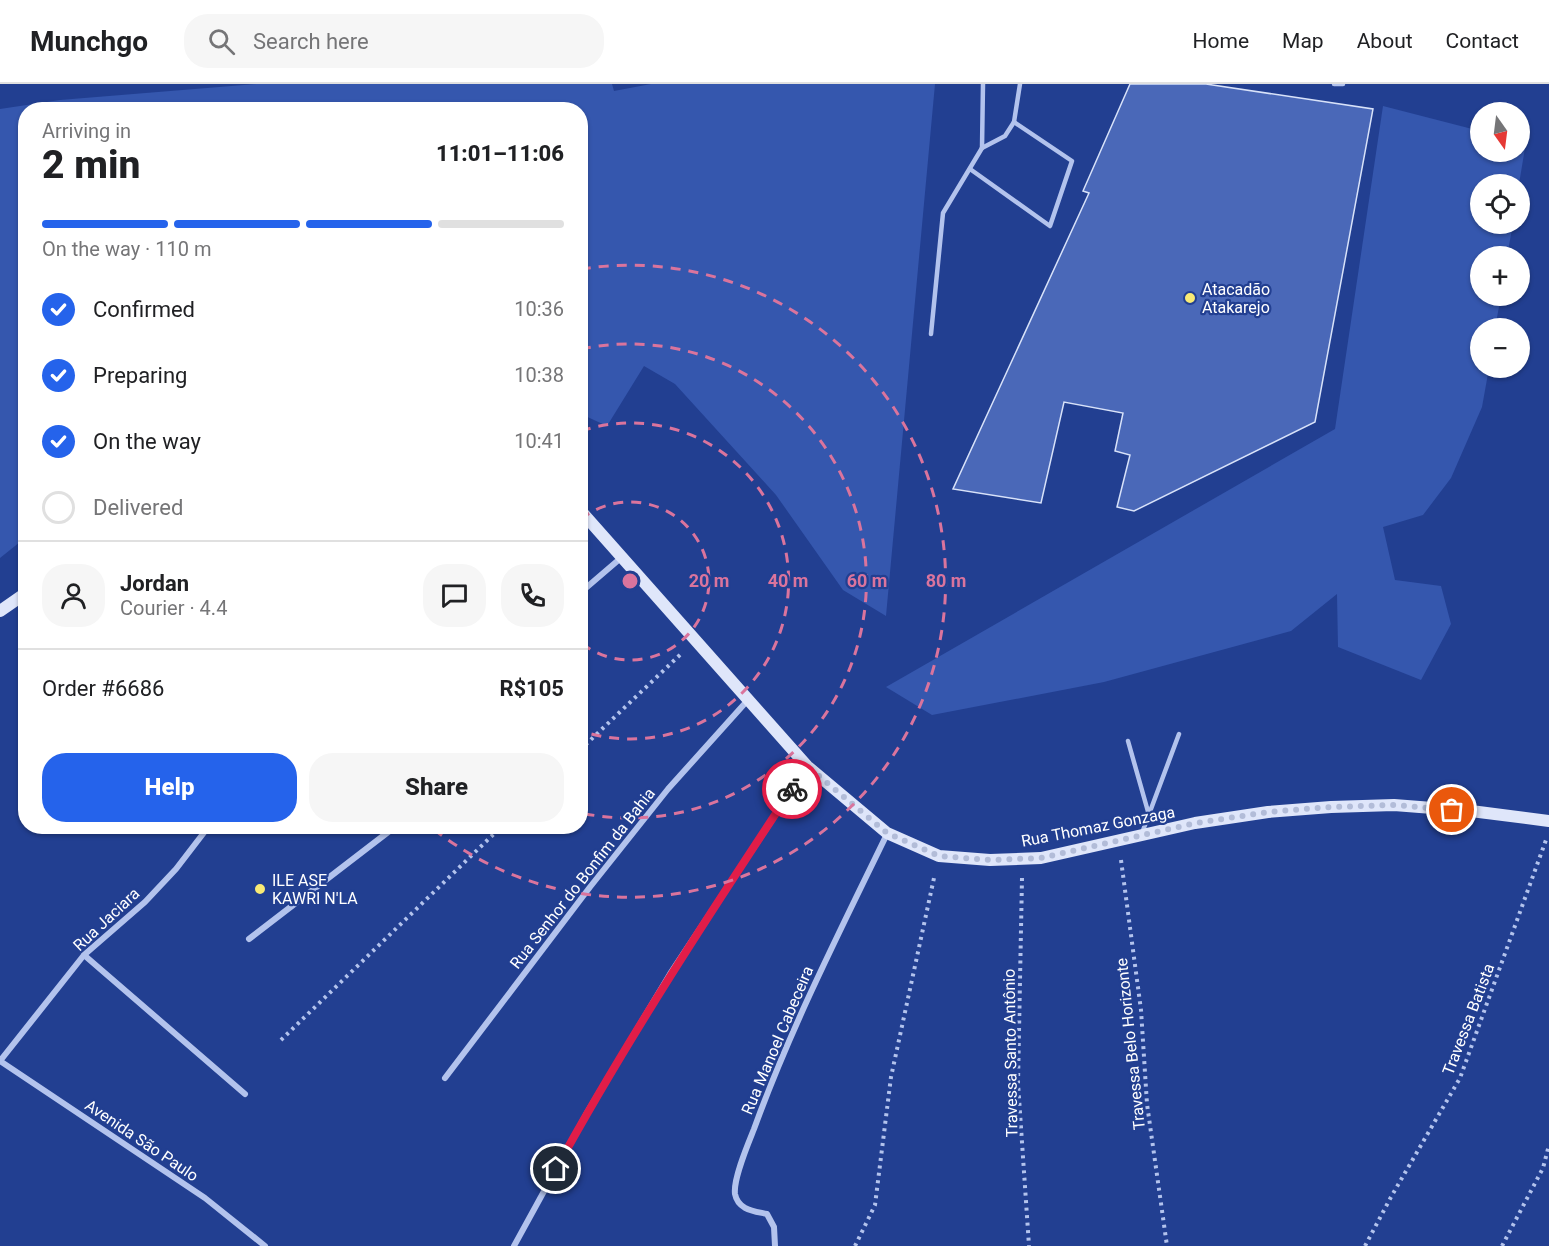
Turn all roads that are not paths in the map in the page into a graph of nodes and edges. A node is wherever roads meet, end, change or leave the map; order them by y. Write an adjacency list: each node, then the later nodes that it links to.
1 (983, 84): 6 (lane)
2 (1020, 84): 5 (lane)
3 (1334, 84): 4 (lane)
4 (1342, 85)
5 (1014, 122): 6 (lane); 7 (lane)
6 (982, 148): 7 (lane)
7 (970, 169): 8 (lane)
8 (931, 334)
9 (588, 519): 10 (main road, Rua Thomaz Gonzaga)
10 (622, 556): 11 (street); 14 (main road, Rua Thomaz Gonzaga)
11 (588, 586)
12 (18, 599): 13 (main road)
13 (0, 611)
14 (747, 701): 17 (main road, Rua Thomaz Gonzaga); 27 (street, Rua Senhor do Bonfim da Bahia)
15 (1179, 734): 18 (lane)
16 (1128, 741): 18 (lane)
17 (807, 766): 20 (main road, Rua Thomaz Gonzaga); 30 (street)
18 (1149, 816): 23 (lane)
19 (1549, 821): 23 (main road, Rua Thomaz Gonzaga)
20 (887, 833): 23 (main road, Rua Thomaz Gonzaga); 31 (street, Rua Manoel Cabeceira)
21 (203, 834): 25 (street, Rua Jaciara)
22 (386, 834): 24 (street)
23 (1142, 835)
24 (249, 939)
25 (84, 955): 26 (street, Rua Jaciara); 28 (street)
26 (0, 1061): 29 (street, Avenida São Paulo)
27 (445, 1078)
28 (245, 1094)
29 (265, 1246)
30 (514, 1246)
31 (775, 1246)

